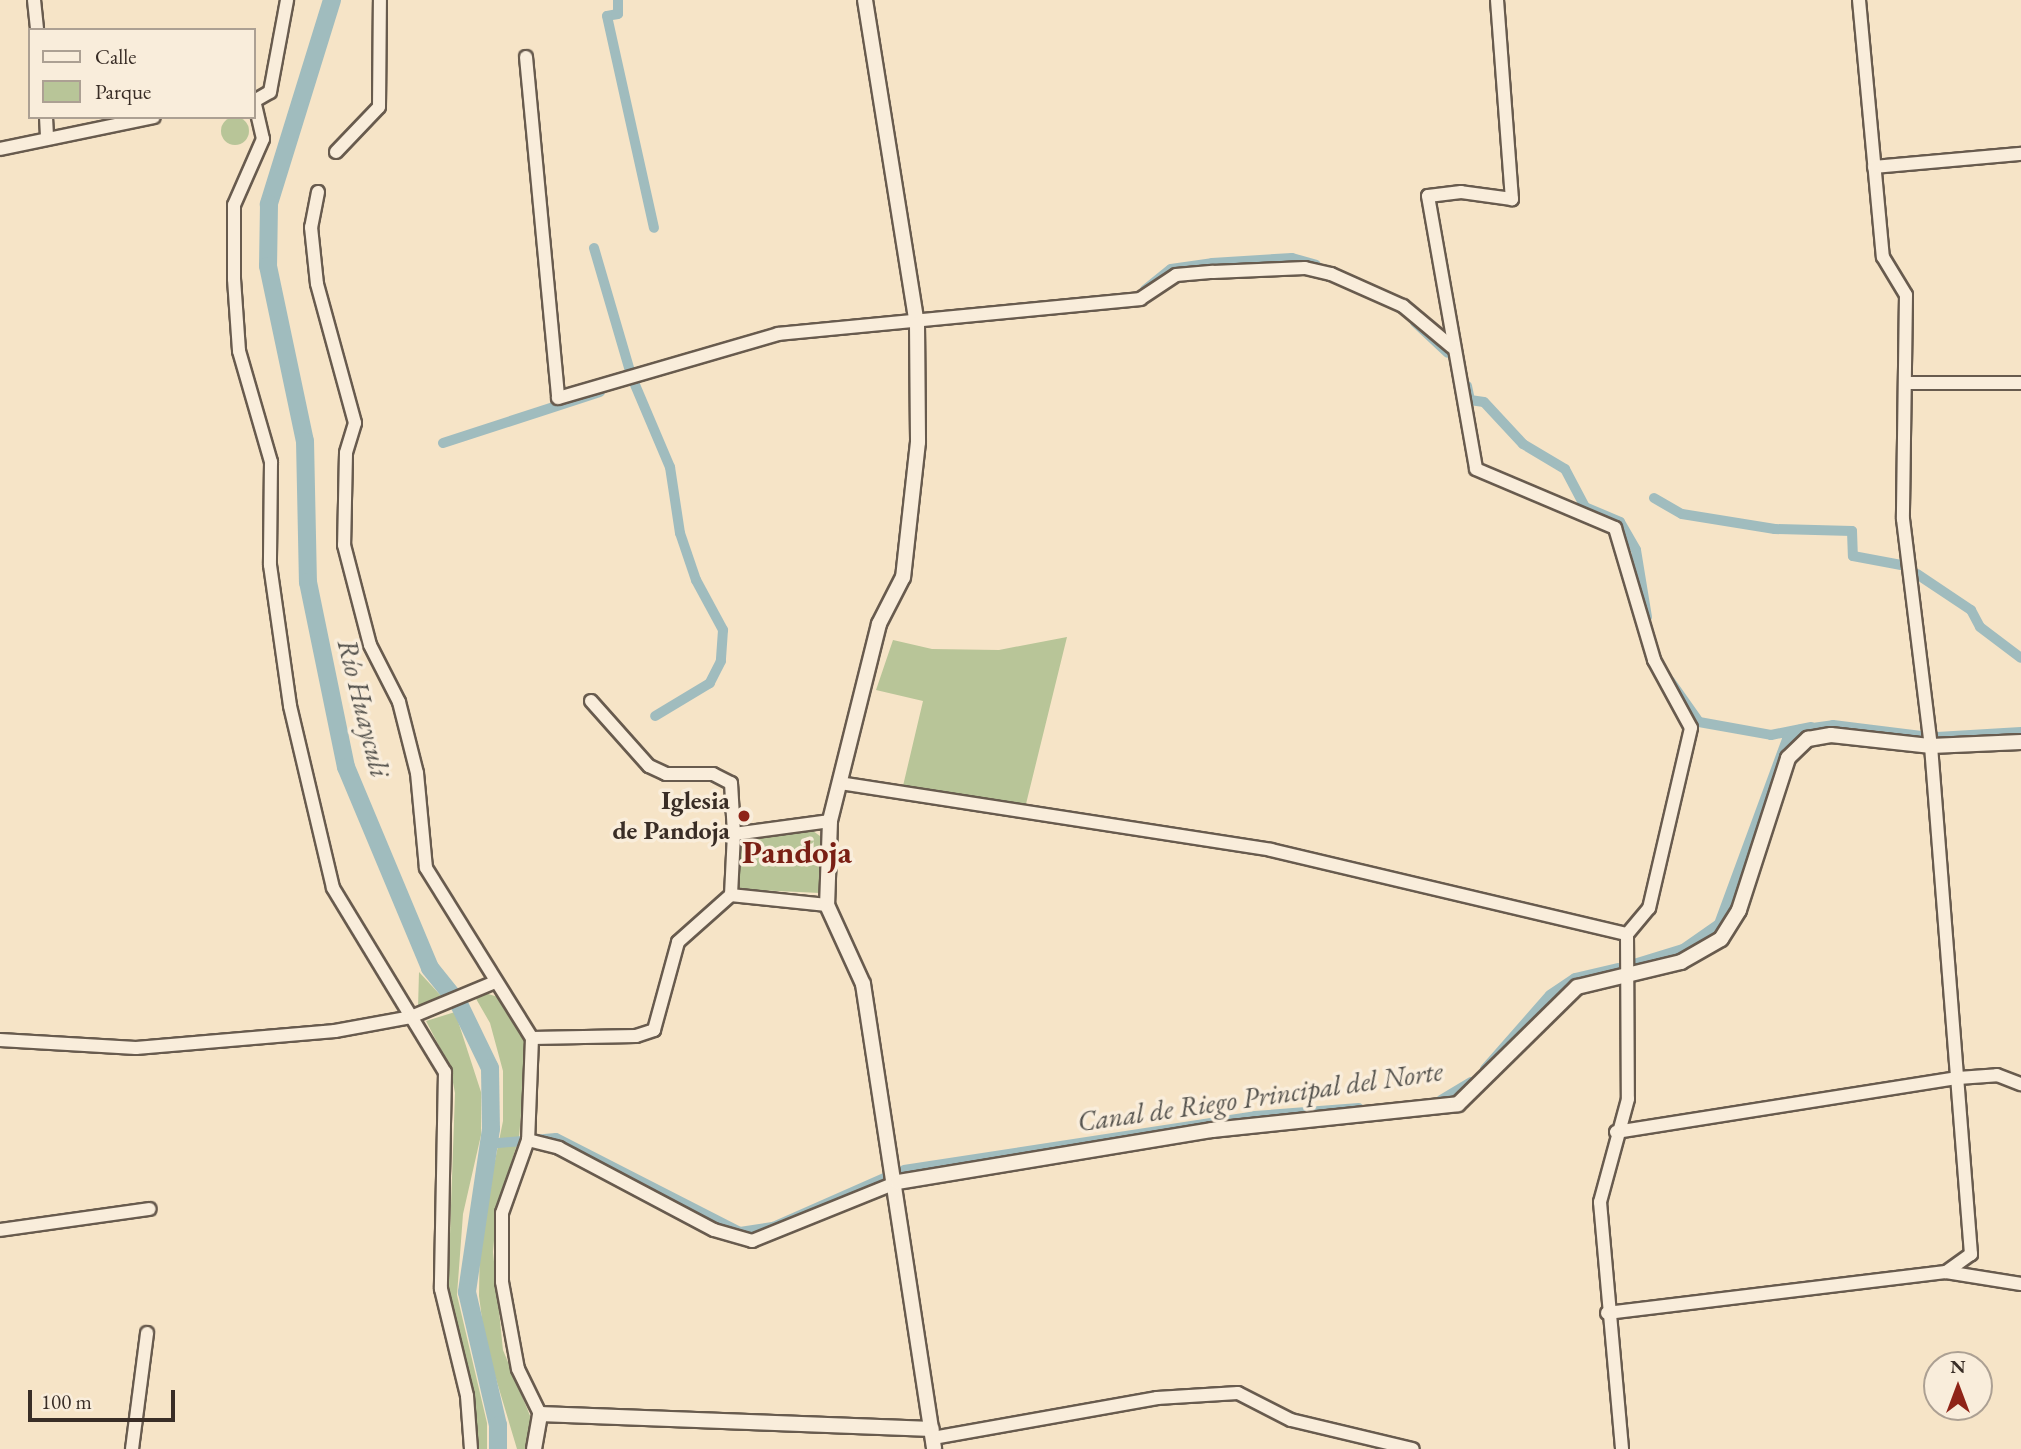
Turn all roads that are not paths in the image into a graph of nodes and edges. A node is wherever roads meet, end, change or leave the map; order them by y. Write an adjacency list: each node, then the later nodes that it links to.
1 (34, 0): 7 (street)
2 (287, 0): 9 (street)
3 (380, 0): 15 (street)
4 (865, 0): 19 (street)
5 (1497, 0): 20 (street)
6 (1859, 0): 17 (street)
7 (37, 28)
8 (526, 57): 19 (street)
9 (256, 99)
10 (256, 105): 34 (street)
11 (46, 119): 13 (street)
12 (143, 119): 13 (street)
13 (47, 136): 14 (street)
14 (0, 149)
15 (336, 152)
16 (2021, 154): 17 (street)
17 (1874, 167): 21 (street)
18 (318, 192): 33 (street)
19 (917, 324): 20 (street); 26 (street)
20 (1452, 347): 31 (street)
21 (1906, 383): 22 (street); 25 (street)
22 (2021, 383)
23 (591, 701): 28 (street)
24 (2021, 742): 25 (street)
25 (1931, 746): 32 (street); 37 (street)
26 (840, 783): 27 (street); 31 (street)
27 (830, 821): 28 (street); 30 (street)
28 (733, 834): 29 (street)
29 (731, 895): 30 (street); 35 (street)
30 (827, 905): 41 (street)
31 (1627, 934): 32 (street)
32 (1625, 975): 39 (street); 41 (street)
33 (495, 982): 34 (street); 35 (street)
34 (411, 1017): 36 (street); 51 (street)
35 (532, 1038): 40 (street)
36 (0, 1040)
37 (1958, 1078): 38 (street); 39 (street); 44 (street)
38 (2021, 1084)
39 (1616, 1132): 46 (street)
40 (528, 1140): 41 (street); 48 (street)
41 (898, 1182): 49 (street)
42 (150, 1209): 43 (street)
43 (0, 1230)
44 (1946, 1272): 45 (street); 46 (street)
45 (2021, 1284)
46 (1607, 1314): 54 (street)
47 (147, 1333): 50 (street)
48 (540, 1414): 49 (street); 52 (street)
49 (933, 1438): 53 (street)
50 (132, 1449)
51 (471, 1449)
52 (534, 1449)
53 (1413, 1449)
54 (1622, 1449)

